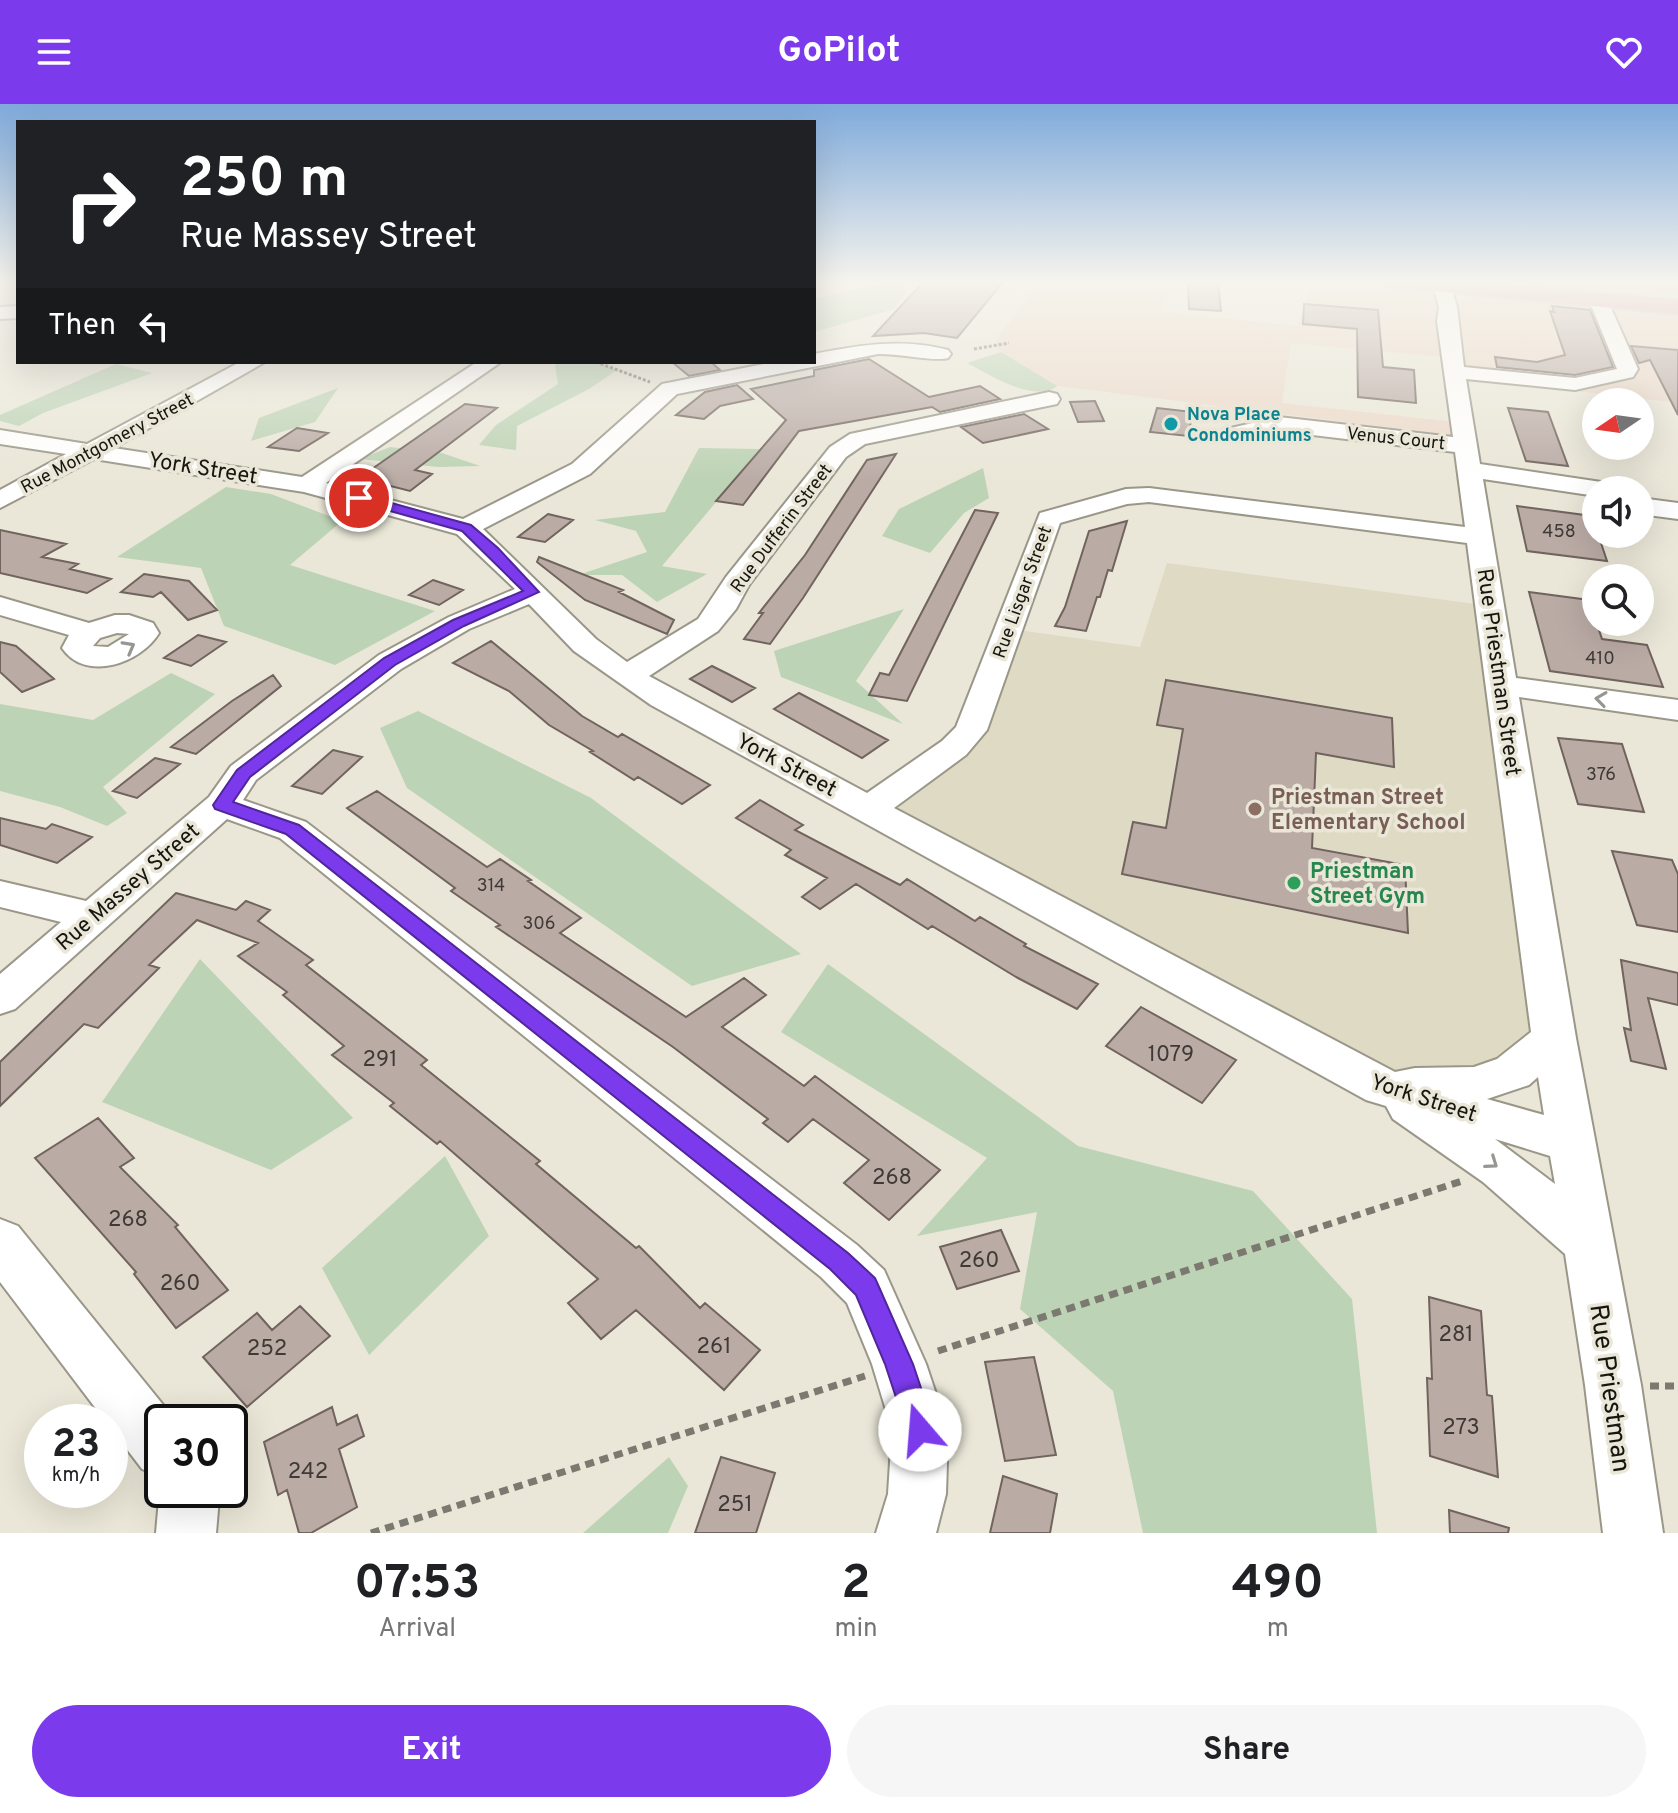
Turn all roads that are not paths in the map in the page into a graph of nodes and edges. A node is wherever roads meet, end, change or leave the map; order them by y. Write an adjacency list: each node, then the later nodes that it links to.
1 (876, 348): 6 (street)
2 (918, 348): 5 (street)
3 (1452, 348): 10 (street, Rue Priestman Street)
4 (1619, 348): 10 (street)
5 (941, 354)
6 (816, 360)
7 (251, 364): 14 (street, Rue Montgomery Street)
8 (488, 364): 16 (street)
9 (795, 364): 24 (street)
10 (1456, 372): 15 (street, Rue Priestman Street)
11 (1049, 399): 29 (street, Rue Dufferin Street)
12 (1230, 435): 15 (street, Venus Court)
13 (0, 437): 14 (street, York Street)
14 (92, 451): 16 (street, York Street); 20 (street, Rue Montgomery Street)
15 (1470, 466): 17 (street); 18 (street); 25 (street, Rue Priestman Street)
16 (306, 485): 24 (street, York Street)
17 (1582, 485)
18 (1582, 495)
19 (1654, 497): 21 (street)
20 (0, 500)
21 (1678, 500)
22 (1654, 508): 23 (street)
23 (1678, 511)
24 (466, 528): 26 (street, York Street)
25 (1480, 537): 30 (street, Rue Priestman Street); 33 (street, Rue Lisgar Street)
26 (532, 592): 29 (street, York Street); 32 (street, Rue Massey Street)
27 (0, 606): 28 (street)
28 (90, 632)
29 (627, 676): 33 (street, York Street)
30 (1502, 685): 31 (street, one-way to 30); 37 (street, Rue Priestman Street)
31 (1678, 710)
32 (222, 805): 35 (street, Rue Massey Street); 45 (street)
33 (870, 808): 38 (street, York Street)
34 (0, 894): 35 (street)
35 (91, 916): 36 (street, Rue Massey Street)
36 (0, 998)
37 (1554, 1038): 38 (street); 39 (street, Rue Priestman Street)
38 (1382, 1087): 39 (street, York Street); 41 (street, one-way to 41)
39 (1574, 1143): 41 (street, Rue Priestman)
40 (0, 1242): 42 (street)
41 (1589, 1243): 46 (street, Rue Priestman)
42 (144, 1426)
43 (188, 1508): 44 (street)
44 (186, 1533)
45 (906, 1533)
46 (1633, 1533)

